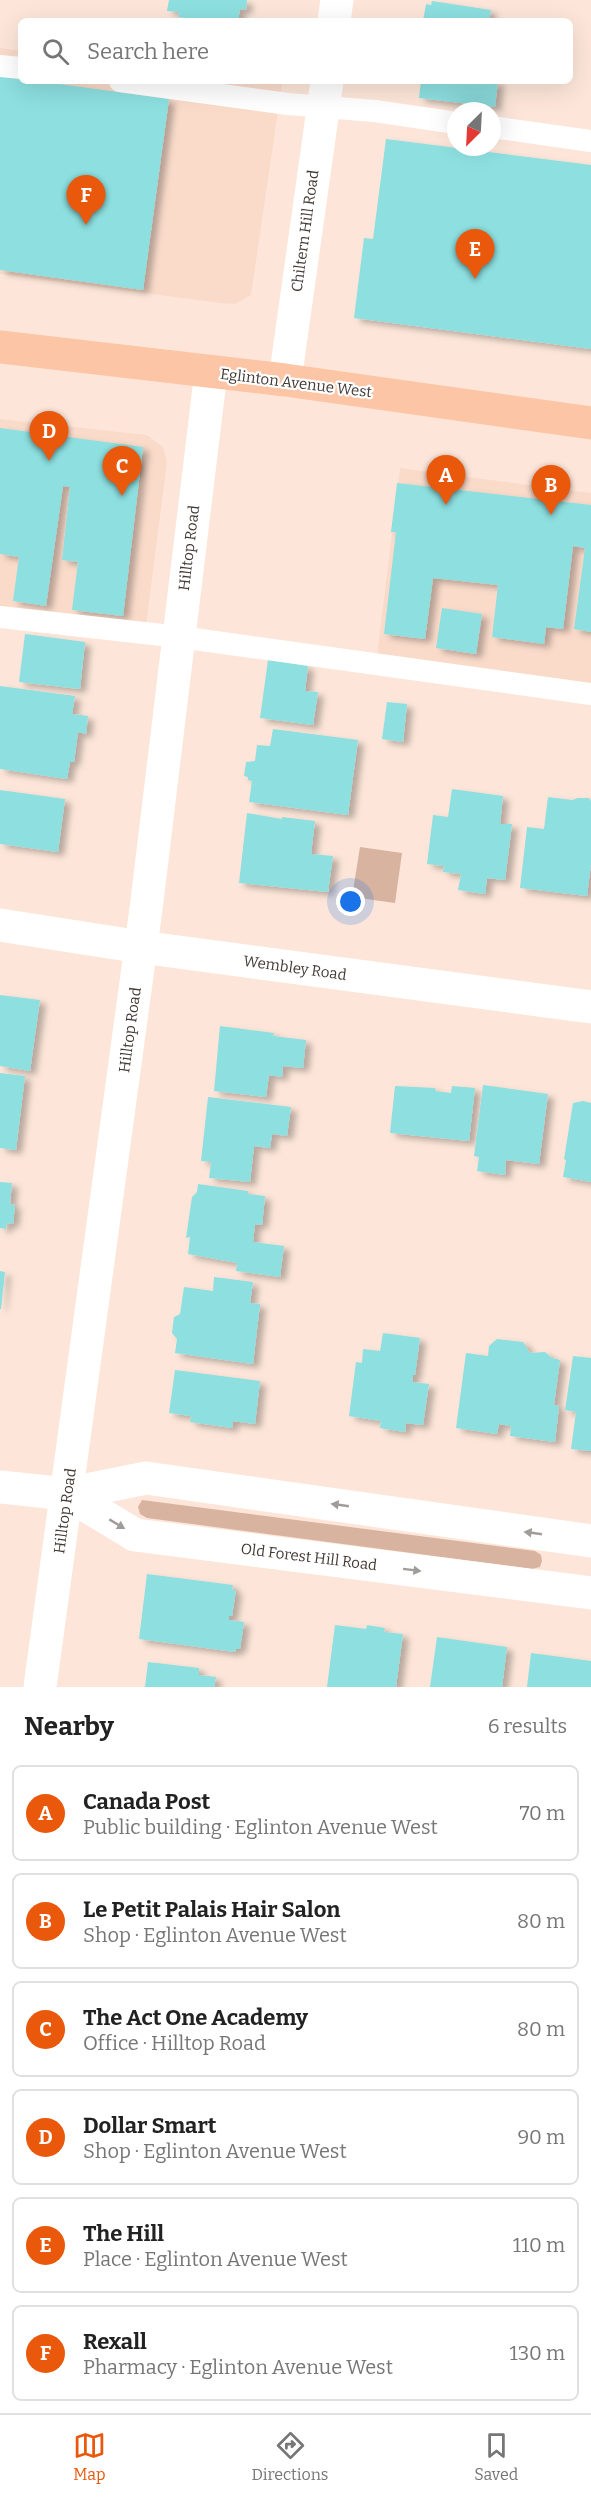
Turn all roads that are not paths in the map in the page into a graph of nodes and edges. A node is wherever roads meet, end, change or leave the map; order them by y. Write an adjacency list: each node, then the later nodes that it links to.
1 (337, 0): 2 (street)
2 (334, 18)
3 (0, 66): 4 (lane)
4 (18, 68)
5 (142, 84): 6 (lane)
6 (325, 94): 7 (lane); 12 (street, Chiltern Hill Road)
7 (447, 121)
8 (501, 129): 9 (lane)
9 (591, 141)
10 (0, 347): 11 (main road, Eglinton Avenue West)
11 (211, 372): 12 (main road, Eglinton Avenue West); 15 (street, Hilltop Road)
12 (285, 380): 13 (main road, Eglinton Avenue West)
13 (591, 423)
14 (0, 617): 15 (lane)
15 (180, 637): 16 (lane); 18 (street, Hilltop Road)
16 (591, 694)
17 (0, 925): 18 (street, Wembley Road)
18 (141, 947): 19 (street, Wembley Road); 21 (street, Hilltop Road)
19 (591, 1007)
20 (0, 1487): 21 (street, Old Forest Hill Road)
21 (67, 1494): 22 (street, Old Forest Hill Road, one-way to 21); 23 (street, Old Forest Hill Road, one-way to 23); 24 (street, Hilltop Road)
22 (581, 1540): 23 (street, Old Forest Hill Road)
23 (576, 1591)
24 (40, 1687)

